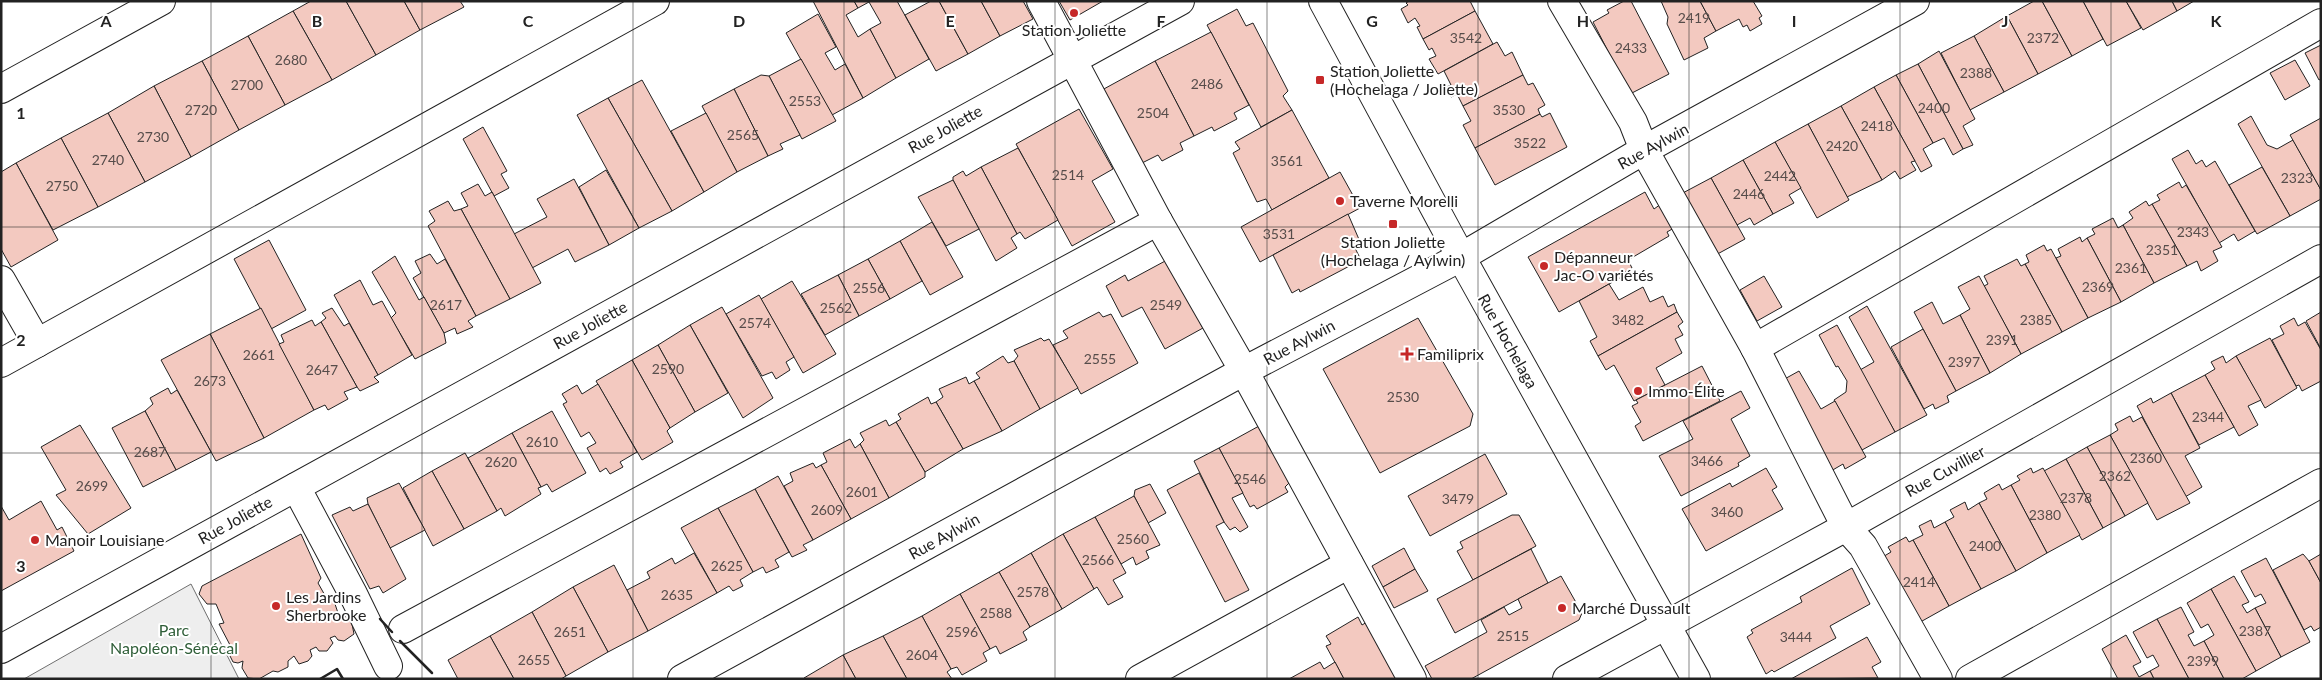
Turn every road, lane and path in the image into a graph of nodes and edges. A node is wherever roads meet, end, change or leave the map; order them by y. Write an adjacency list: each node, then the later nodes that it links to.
1 (161, 1): 10 (street)
2 (655, 1): 16 (street)
3 (1041, 1): 9 (street)
4 (1180, 1): 9 (street, Rue Joliette)
5 (1323, 1): 13 (street, Rue Hochelaga)
6 (1562, 1): 11 (street)
7 (1914, 1): 11 (street, Rue Aylwin)
8 (2321, 23): 17 (street)
9 (1073, 59): 12 (street); 21 (street, Rue Joliette)
10 (1, 89)
11 (1644, 150): 13 (street, Rue Aylwin); 17 (street)
12 (1158, 221): 19 (street); 25 (street)
13 (1460, 257): 19 (street, Rue Aylwin); 24 (street, Rue Hochelaga)
14 (2321, 258): 22 (street, Rue Cuvillier)
15 (1, 280): 16 (street)
16 (37, 343): 18 (street)
17 (1755, 348): 22 (street)
18 (1, 363)
19 (1244, 372): 23 (street); 28 (street, Rue Aylwin)
20 (2321, 483): 34 (street)
21 (296, 487): 26 (street, Rue Joliette); 27 (street)
22 (1846, 527): 24 (street, Rue Cuvillier); 33 (street)
23 (1349, 564): 29 (street); 30 (street)
24 (1666, 624): 31 (street, Rue Cuvillier); 32 (street, Rue Hochelaga)
25 (402, 629)
26 (1, 649)
27 (388, 666)
28 (682, 679)
29 (1140, 679)
30 (1412, 679)
31 (1567, 679)
32 (1696, 679)
33 (1938, 679)
34 (1970, 679)

